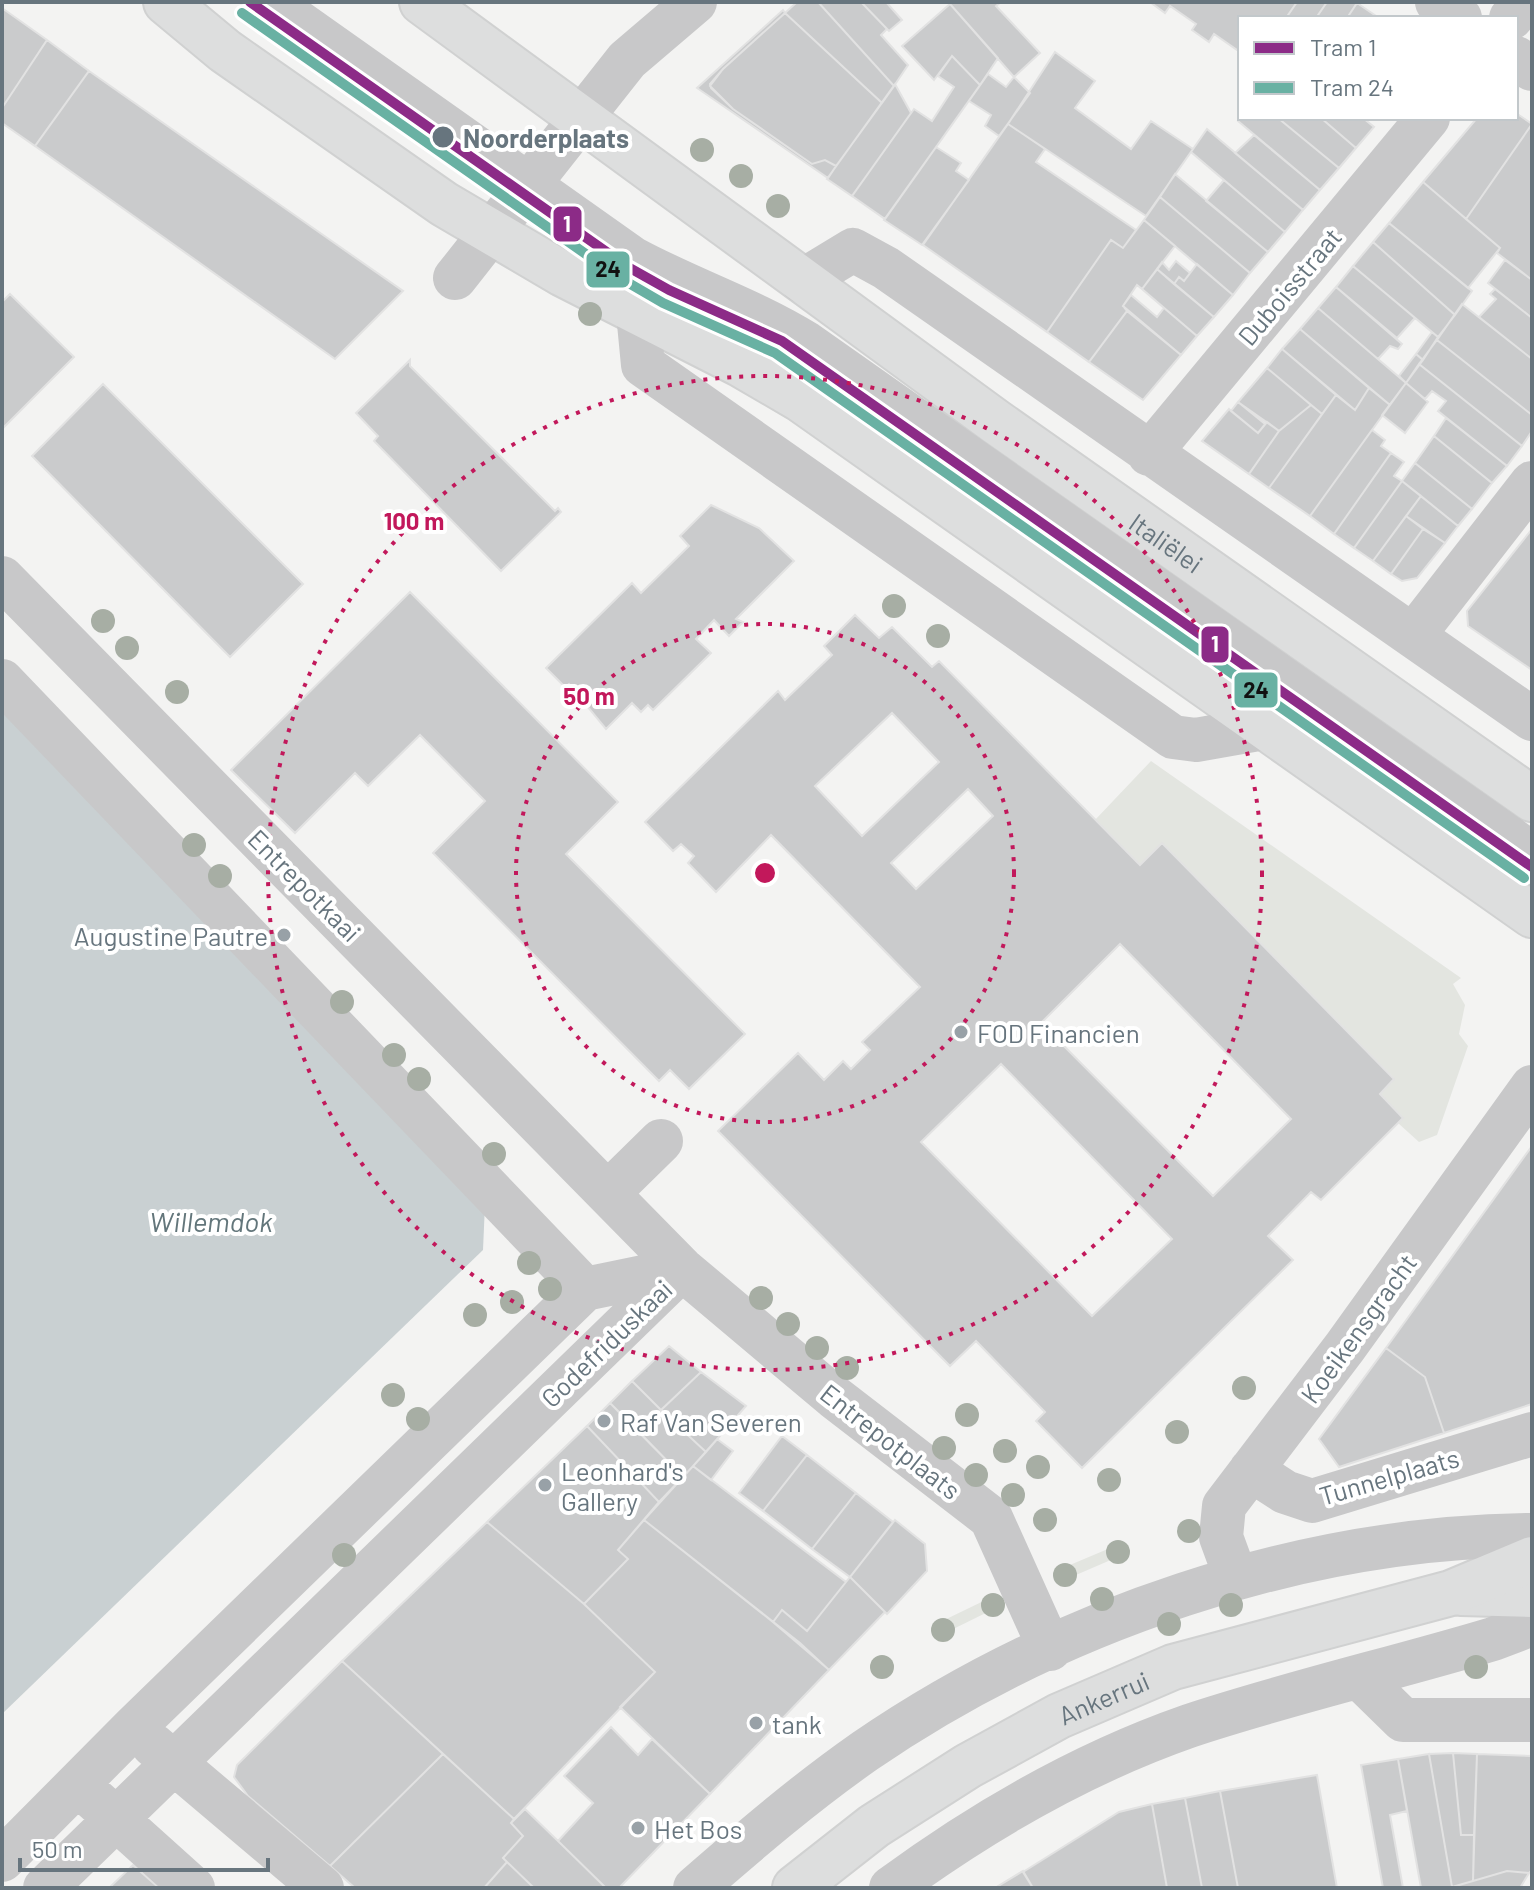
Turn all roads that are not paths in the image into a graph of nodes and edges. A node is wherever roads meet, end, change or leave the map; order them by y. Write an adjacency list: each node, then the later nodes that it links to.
1 (166, 2): 10 (main road)
2 (270, 2): 9 (street, Italiëlei)
3 (422, 2): 7 (main road)
4 (695, 2): 7 (street)
5 (1437, 2): 6 (street)
6 (1457, 16)
7 (581, 117): 9 (street); 12 (main road, Italiëlei)
8 (1426, 120): 14 (street, Duboisstraat)
9 (527, 185): 10 (street); 22 (street, Italiëlei)
10 (492, 230): 11 (street); 13 (main road)
11 (455, 278)
12 (802, 281): 14 (street); 21 (main road, Italiëlei)
13 (638, 313): 20 (main road); 20 (street)
14 (1149, 454): 17 (street)
15 (1532, 483): 17 (street)
16 (2, 578): 26 (street, Entrepotkaai)
17 (1413, 636): 19 (street)
18 (2, 681): 28 (street)
19 (1532, 719)
20 (1270, 727): 23 (main road)
21 (1532, 799)
22 (1532, 854)
23 (1532, 915)
24 (1532, 1087): 30 (street, Koeikensgracht)
25 (661, 1141): 26 (street)
26 (608, 1193): 27 (street, Entrepotkaai)
27 (682, 1269): 28 (street, Godefriduskaai); 37 (street, Entrepotplaats); 41 (street, Godefriduskaai)
28 (585, 1289): 40 (street, Godefriduskaai)
29 (1532, 1434): 30 (street, Tunnelplaats)
30 (1251, 1470): 33 (street, Koeikensgracht)
31 (1532, 1535): 33 (street)
32 (1532, 1559): 34 (main road, Ankerrui)
33 (1236, 1578): 37 (street)
34 (1451, 1593): 35 (main road, Ankerrui); 49 (main road, Ankerrui)
35 (1532, 1595)
36 (1532, 1624): 38 (street)
37 (1050, 1649): 48 (street)
38 (1360, 1678): 39 (street); 50 (street)
39 (1532, 1720)
40 (134, 1727): 41 (street); 42 (street, Godefriduskaai)
41 (174, 1763): 43 (street, Godefriduskaai); 47 (street)
42 (77, 1784): 43 (street); 44 (street, Godefriduskaai)
43 (117, 1819): 45 (street, Godefriduskaai); 46 (street)
44 (2, 1860)
45 (45, 1888)
46 (193, 1888)
47 (322, 1888)
48 (695, 1888)
49 (795, 1888)
50 (891, 1888)

